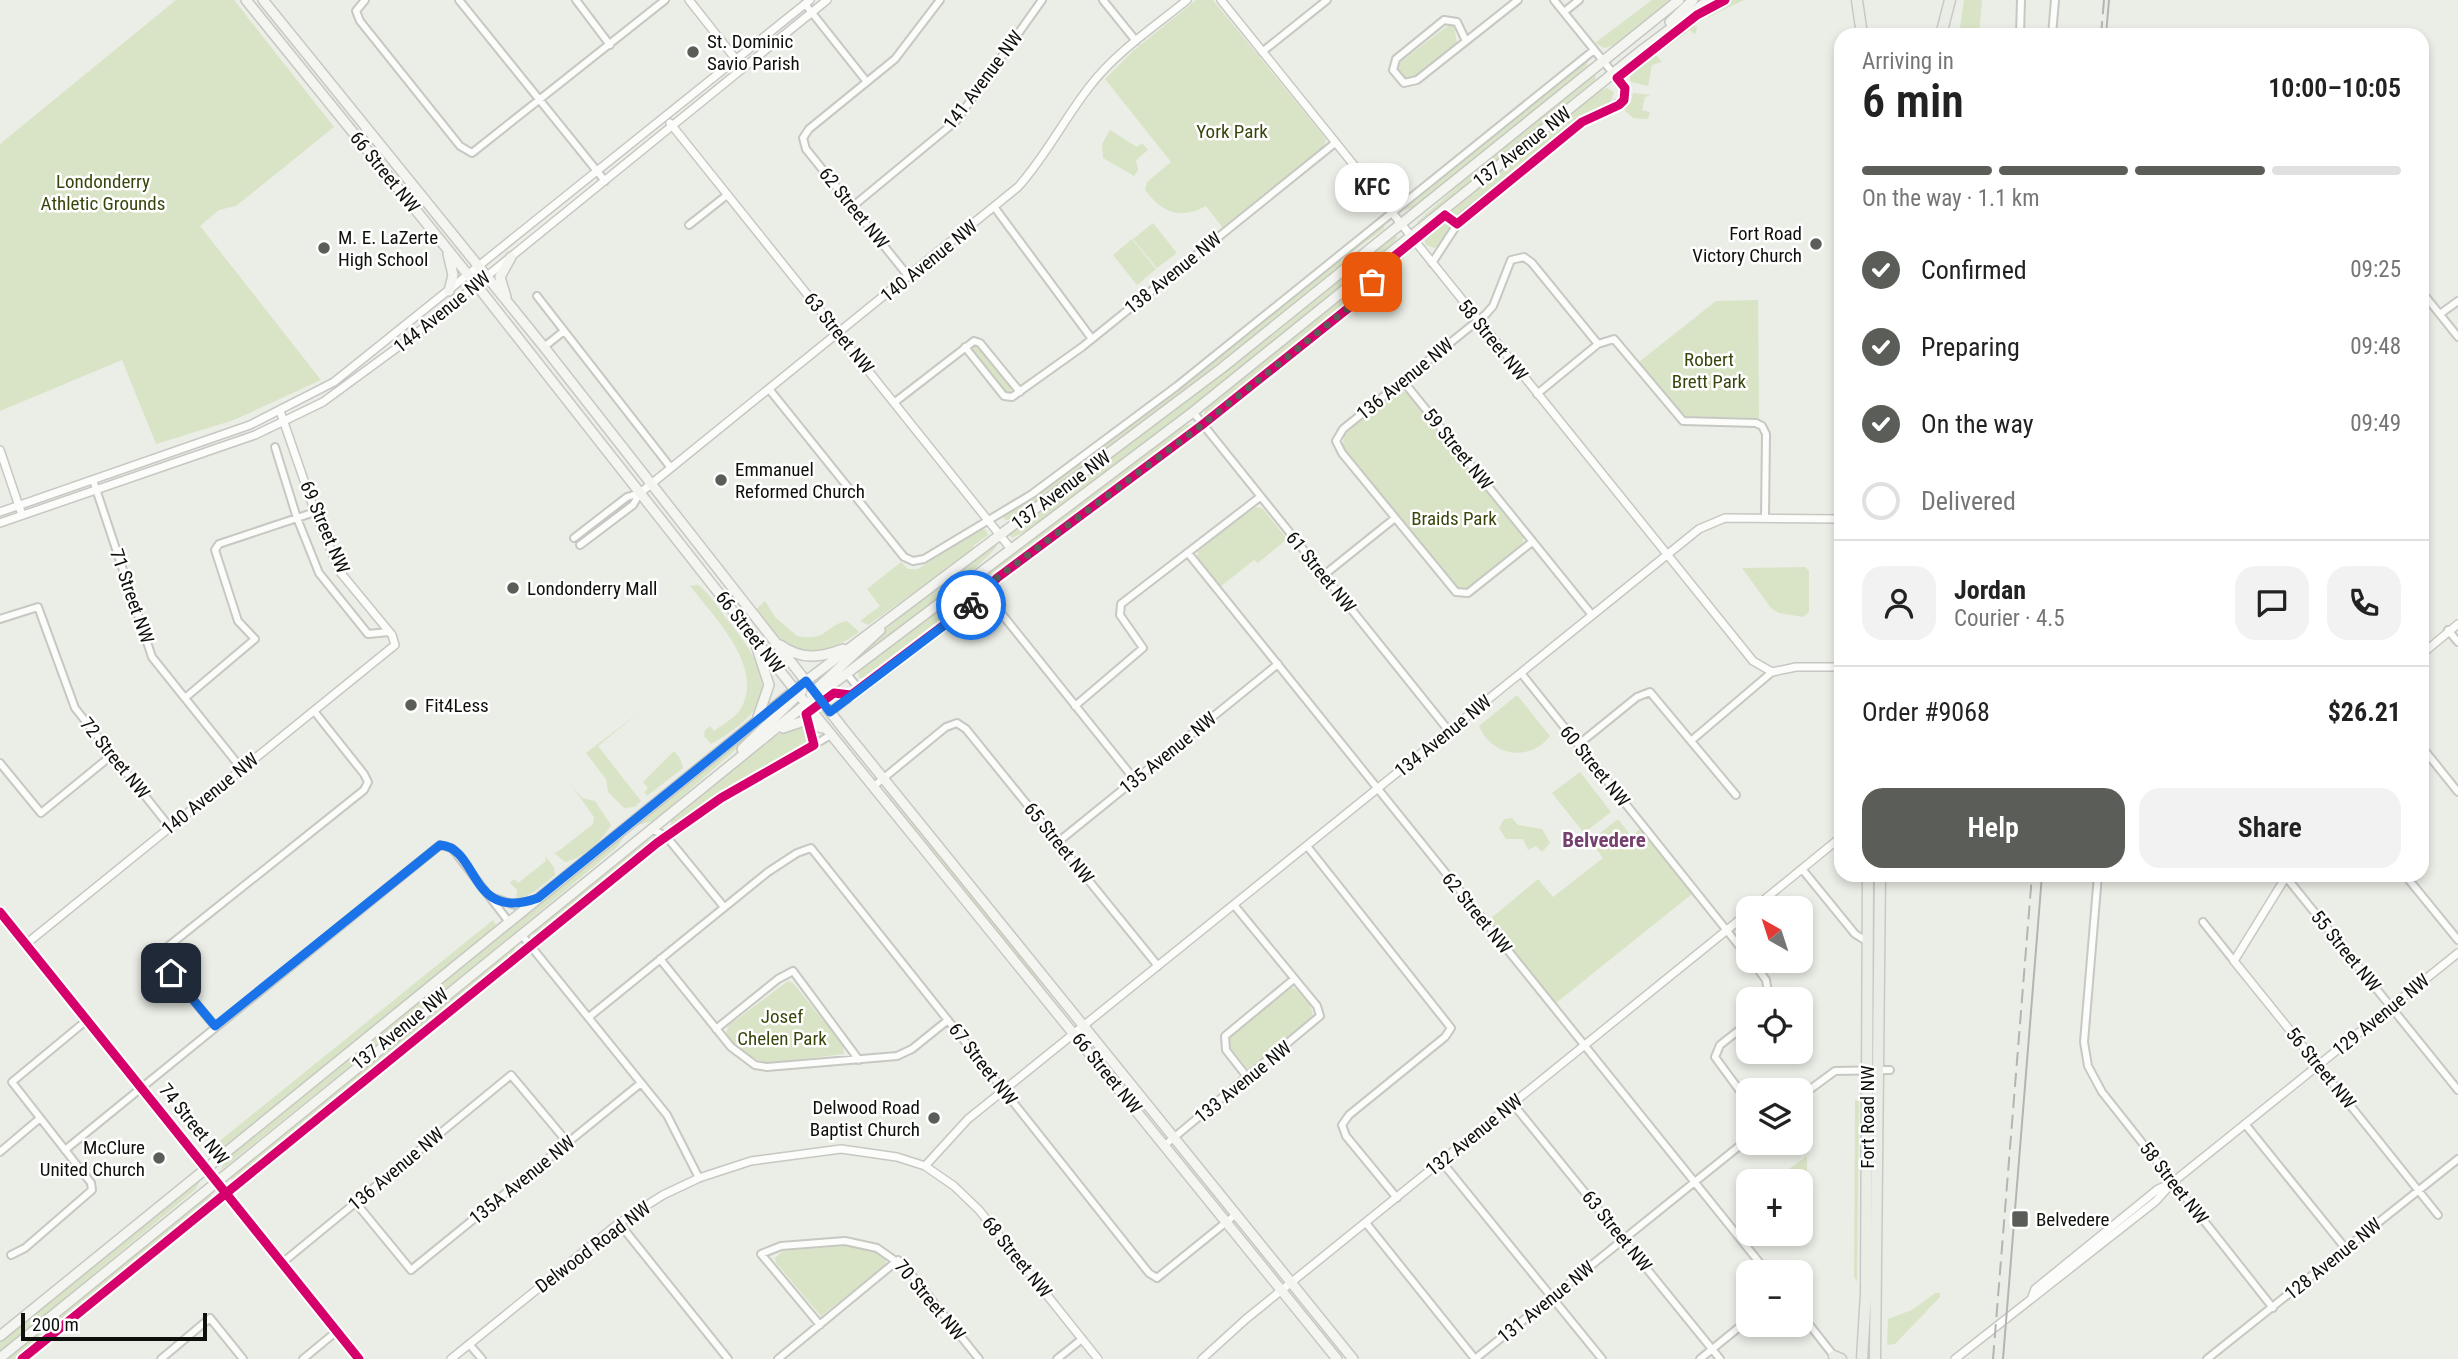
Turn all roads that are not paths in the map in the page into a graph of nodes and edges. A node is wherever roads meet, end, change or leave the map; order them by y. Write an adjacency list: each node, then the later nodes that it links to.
1 (246, 0): 56 (main road, 66 Street NW)
2 (263, 0): 59 (main road, 66 Street NW)
3 (365, 0): 43 (street)
4 (459, 0): 43 (street)
5 (576, 0): 34 (street)
6 (665, 0): 34 (street)
7 (689, 0): 38 (street)
8 (827, 0): 27 (street, 144 Avenue NW)
9 (940, 0): 42 (street)
10 (1042, 0): 50 (street, 141 Avenue NW)
11 (1103, 0): 32 (street)
12 (1187, 0): 32 (street, 140 Avenue NW)
13 (1220, 0): 37 (street, 58 Street NW)
14 (1327, 0): 37 (street)
15 (1518, 0): 33 (street)
16 (1554, 0): 26 (street)
17 (1579, 0): 26 (street)
18 (1679, 0): 39 (main road, 137 Avenue NW)
19 (1693, 0): 36 (main road)
20 (1709, 0): 36 (main road, 137 Avenue NW)
21 (1950, 0): 29 (main road)
22 (2021, 0): 30 (street)
23 (2055, 0): 31 (street)
24 (807, 2): 27 (street); 38 (street, 144 Avenue NW)
25 (1857, 2): 28 (main road)
26 (1564, 12): 35 (street)
27 (812, 13): 40 (street, 144 Avenue NW); 42 (street)
28 (1861, 28)
29 (1943, 28)
30 (2020, 28)
31 (2053, 28)
32 (1136, 41): 51 (street, 140 Avenue NW)
33 (1466, 41): 33 (street)
34 (610, 44): 43 (street)
35 (1594, 50): 39 (street); 52 (street, 137 Avenue NW)
36 (1642, 50): 41 (main road, 137 Avenue NW)
37 (1262, 52): 46 (street, 58 Street NW)
38 (736, 60): 40 (street); 44 (street, 144 Avenue NW)
39 (1603, 61): 41 (street); 53 (main road, 137 Avenue NW)
40 (743, 68): 45 (street, 144 Avenue NW)
41 (1613, 74): 55 (main road, 137 Avenue NW); 58 (street, 137 Avenue NW)
42 (867, 82): 50 (street, 62 Street NW)
43 (540, 101): 47 (street)
44 (665, 117): 45 (street, 63 Street NW); 47 (street, 144 Avenue NW)
45 (672, 126): 48 (street, 144 Avenue NW); 49 (street, 63 Street NW)
46 (1335, 142): 52 (street, 58 Street NW); 75 (street, 138 Avenue NW)
47 (597, 172): 48 (street); 59 (street, 144 Avenue NW)
48 (604, 181): 57 (street, 144 Avenue NW)
49 (727, 195): 54 (street); 73 (street, 63 Street NW)
50 (852, 207): 63 (street, 62 Street NW)
51 (995, 208): 63 (street, 140 Avenue NW); 75 (street)
52 (1392, 213): 53 (street, 58 Street NW); 104 (street, 137 Avenue NW)
53 (1400, 223): 55 (street, 58 Street NW); 106 (main road, 137 Avenue NW)
54 (690, 225)
55 (1411, 237): 58 (street, 58 Street NW); 60 (main road, 137 Avenue NW)
56 (447, 249): 61 (main road, 66 Street NW); 65 (main road)
57 (511, 257): 62 (street, 144 Avenue NW); 69 (main road)
58 (1432, 263): 71 (street, 58 Street NW)
59 (479, 268): 61 (street, 144 Avenue NW); 62 (main road, 66 Street NW)
60 (1370, 270): 85 (main road, 137 Avenue NW); 87 (street, 137 Avenue NW)
61 (469, 276): 64 (main road, 66 Street NW); 65 (street, 144 Avenue NW)
62 (486, 277): 64 (street, 144 Avenue NW); 69 (main road, 66 Street NW)
63 (909, 277): 73 (street, 140 Avenue NW)
64 (476, 285): 86 (street, 144 Avenue NW); 94 (main road, 66 Street NW)
65 (449, 291): 84 (street, 144 Avenue NW)
66 (537, 296): 72 (street)
67 (2429, 301): 70 (street)
68 (2458, 301): 70 (street)
69 (509, 305): 77 (main road, 66 Street NW)
70 (2440, 314): 74 (street)
71 (1478, 321): 76 (street, 136 Avenue NW); 79 (street, 136 Avenue NW); 82 (street, 58 Street NW)
72 (564, 331): 77 (street); 90 (street)
73 (839, 333): 80 (street, 140 Avenue NW); 83 (street, 63 Street NW)
74 (2458, 337)
75 (1092, 339): 81 (street, 138 Avenue NW)
76 (1598, 344): 82 (street); 102 (street)
77 (544, 347): 92 (main road, 66 Street NW)
78 (965, 347): 81 (street, 138 Avenue NW); 81 (street); 83 (street)
79 (1403, 381): 101 (street, 136 Avenue NW); 108 (street, 59 Street NW)
80 (769, 388): 90 (street, 140 Avenue NW); 104 (street, 137 Avenue NW)
81 (1020, 392)
82 (1537, 394): 112 (street, 58 Street NW)
83 (895, 402): 104 (street, 63 Street NW)
84 (280, 411): 86 (street, 69 Street NW); 91 (street, 144 Avenue NW)
85 (1193, 412): 87 (street, 61 Street NW); 110 (main road, 137 Avenue NW)
86 (285, 423): 93 (street, 144 Avenue NW); 98 (street, 69 Street NW)
87 (1202, 425): 95 (street, 61 Street NW); 114 (street, 137 Avenue NW)
88 (275, 447): 100 (street, 69 Street NW)
89 (0, 450): 96 (street)
90 (671, 468): 92 (street, 140 Avenue NW)
91 (93, 480): 93 (street, 71 Street NW); 96 (street, 144 Avenue NW)
92 (650, 485): 94 (street, 140 Avenue NW); 122 (main road, 66 Street NW)
93 (96, 490): 99 (street, 144 Avenue NW); 136 (street, 71 Street NW)
94 (640, 493): 107 (street, 140 Avenue NW); 109 (street, 140 Avenue NW); 121 (main road, 66 Street NW)
95 (1261, 497): 111 (street); 113 (street, 61 Street NW)
96 (19, 505): 97 (street, 144 Avenue NW); 99 (street)
97 (0, 512)
98 (314, 512): 100 (street); 120 (street, 69 Street NW)
99 (22, 515): 105 (street, 144 Avenue NW)
100 (297, 518): 120 (street, 69 Street NW); 136 (street)
101 (1395, 518): 108 (street); 113 (street)
102 (1765, 518): 103 (street, 134 Avenue NW); 112 (street, 134 Avenue NW)
103 (1834, 519)
104 (989, 520): 106 (street, 63 Street NW)
105 (0, 523)
106 (1001, 535): 110 (street, 63 Street NW); 115 (main road, 137 Avenue NW)
107 (574, 538)
108 (1532, 542): 116 (street, 59 Street NW)
109 (580, 545)
110 (1012, 549): 131 (main road, 137 Avenue NW)
111 (1188, 553): 127 (street, 62 Street NW); 138 (street)
112 (1667, 555): 116 (street, 134 Avenue NW); 129 (street, 58 Street NW)
113 (1324, 575): 142 (street, 61 Street NW)
114 (985, 593): 133 (street, 137 Avenue NW); 138 (street)
115 (896, 614): 125 (main road, 137 Avenue NW); 135 (main road)
116 (1592, 615): 130 (street, 134 Avenue NW)
117 (0, 619): 147 (street, 72 Street NW)
118 (2458, 624): 119 (street)
119 (2448, 630): 123 (street); 126 (street)
120 (389, 632): 124 (street, 69 Street NW)
121 (750, 634): 134 (main road, 66 Street NW); 141 (main road)
122 (774, 641): 125 (main road); 132 (main road, 66 Street NW)
123 (2458, 642)
124 (395, 645): 139 (street, 140 Avenue NW)
125 (854, 645): 132 (main road, 137 Avenue NW)
126 (2429, 648)
127 (1278, 664): 153 (street, 135 Avenue NW); 155 (street, 62 Street NW)
128 (1834, 667): 129 (street)
129 (1772, 672): 145 (street)
130 (1521, 673): 142 (street, 134 Avenue NW); 146 (street, 60 Street NW)
131 (847, 674): 133 (street); 135 (main road, 137 Avenue NW)
132 (806, 681): 134 (main road); 135 (main road, 66 Street NW)
133 (859, 689): 140 (street, 137 Avenue NW)
134 (797, 693): 137 (main road, 66 Street NW); 141 (main road, 137 Avenue NW); 151 (main road)
135 (815, 693): 137 (main road, 137 Avenue NW); 140 (main road, 66 Street NW)
136 (185, 698): 150 (street, 71 Street NW)
137 (806, 704): 143 (main road, 137 Avenue NW); 144 (main road, 66 Street NW)
138 (1075, 706): 153 (street)
139 (314, 710): 150 (street, 140 Avenue NW); 197 (street)
140 (830, 712): 152 (main road, 66 Street NW)
141 (757, 721): 174 (main road, 137 Avenue NW)
142 (1449, 731): 155 (street, 134 Avenue NW)
143 (769, 734): 144 (main road); 151 (main road, 137 Avenue NW)
144 (830, 734): 154 (main road, 66 Street NW); 161 (street, 137 Avenue NW)
145 (1692, 740): 146 (street); 157 (street)
146 (1579, 744): 181 (street, 60 Street NW)
147 (112, 755): 149 (street); 159 (street, 72 Street NW)
148 (2429, 756): 156 (street)
149 (0, 762)
150 (241, 768): 159 (street, 140 Avenue NW)
151 (714, 778): 158 (main road, 137 Avenue NW)
152 (883, 778): 154 (street); 162 (street, 65 Street NW); 198 (main road, 66 Street NW)
153 (1135, 780): 162 (street, 135 Avenue NW)
154 (874, 786): 201 (main road, 66 Street NW)
155 (1378, 789): 164 (street, 134 Avenue NW); 202 (street, 62 Street NW)
156 (2458, 792)
157 (1736, 795)
158 (663, 818): 160 (main road, 137 Avenue NW); 161 (street)
159 (169, 826): 186 (street, 140 Avenue NW)
160 (651, 829): 161 (street); 182 (main road, 137 Avenue NW)
161 (666, 836): 176 (street); 187 (street, 137 Avenue NW)
162 (1058, 842): 191 (street, 65 Street NW)
163 (1834, 844): 165 (street)
164 (1307, 846): 175 (street, 134 Avenue NW); 233 (street)
165 (1802, 869): 173 (street); 185 (street)
166 (1868, 882): 185 (main road, Fort Road NW)
167 (1880, 882): 206 (main road, Fort Road NW)
168 (2097, 882): 230 (street, 58 Street NW)
169 (2283, 882): 190 (street)
170 (2292, 882): 193 (street, 55 Street NW)
171 (2410, 882): 183 (street)
172 (489, 895): 174 (street, 137 Avenue NW); 178 (street); 197 (street)
173 (1769, 896)
174 (538, 898): 178 (main road, 137 Avenue NW)
175 (1234, 905): 191 (street, 134 Avenue NW); 192 (street)
176 (724, 907): 189 (street); 196 (street, 67 Street NW)
177 (0, 912): 186 (street, 74 Street NW)
178 (509, 922): 226 (main road, 137 Avenue NW)
179 (2203, 922): 190 (street, 56 Street NW)
180 (1736, 923): 181 (street, 132 Avenue NW)
181 (1727, 930): 184 (street, 60 Street NW); 202 (street, 132 Avenue NW)
182 (521, 934): 187 (street); 228 (main road, 137 Avenue NW)
183 (2458, 940)
184 (1736, 942)
185 (1868, 942): 205 (main road, Fort Road NW)
186 (26, 944): 195 (street, 74 Street NW)
187 (531, 945): 194 (street); 232 (street, 137 Avenue NW)
188 (2458, 953): 193 (street, 129 Avenue NW)
189 (660, 959): 194 (street); 199 (street)
190 (2234, 961): 204 (street, 56 Street NW)
191 (1158, 966): 198 (street, 134 Avenue NW)
192 (1294, 979): 207 (street); 207 (street, 133 Avenue NW)
193 (2391, 1007): 204 (street, 129 Avenue NW); 213 (street, 55 Street NW)
194 (589, 1017): 208 (street)
195 (88, 1020): 210 (street, 74 Street NW); 215 (street)
196 (948, 1020): 203 (street); 212 (street, 67 Street NW)
197 (215, 1026): 210 (street)
198 (1084, 1027): 201 (street, 134 Avenue NW); 217 (main road, 66 Street NW)
199 (716, 1029): 203 (street); 203 (street)
200 (1736, 1032): 209 (street)
201 (1075, 1033): 212 (street); 219 (main road, 66 Street NW)
202 (1585, 1046): 214 (street, 132 Avenue NW); 229 (street, 62 Street NW)
203 (859, 1060)
204 (2318, 1065): 216 (street, 129 Avenue NW); 231 (street, 56 Street NW)
205 (1867, 1069): 206 (street); 211 (street); 258 (main road, Fort Road NW)
206 (1884, 1070): 281 (main road, Fort Road NW)
207 (1248, 1078): 217 (street, 133 Avenue NW)
208 (641, 1083): 218 (street, 135A Avenue NW); 227 (street)
209 (1736, 1086)
210 (141, 1087): 221 (street); 226 (street, 74 Street NW)
211 (1813, 1087)
212 (1003, 1090): 225 (street); 237 (street, 67 Street NW)
213 (2458, 1090)
214 (1513, 1104): 224 (street, 132 Avenue NW); 240 (street, 63 Street NW)
215 (39, 1119): 221 (street); 222 (street)
216 (2245, 1124): 230 (street, 129 Avenue NW); 241 (street)
217 (1173, 1139): 219 (street, 133 Avenue NW); 235 (main road, 66 Street NW)
218 (568, 1143): 234 (street, 135A Avenue NW); 234 (street, 136 Avenue NW)
219 (1165, 1145): 237 (main road, 66 Street NW)
220 (1736, 1149): 229 (street, 131 Avenue NW)
221 (65, 1150): 242 (street)
222 (0, 1152)
223 (2458, 1159): 231 (street, 128 Avenue NW)
224 (1442, 1161): 233 (street, 132 Avenue NW); 248 (street)
225 (925, 1166): 227 (street, Delwood Road NW); 255 (street, 68 Street NW)
226 (207, 1168): 228 (street, 74 Street NW); 254 (main road, 137 Avenue NW)
227 (699, 1178): 238 (street, Delwood Road NW)
228 (217, 1181): 232 (street, 74 Street NW); 259 (main road, 137 Avenue NW)
229 (1694, 1182): 240 (street, 131 Avenue NW); 244 (street, 62 Street NW)
230 (2173, 1182): 249 (street, 58 Street NW); 282 (street, 129 Avenue NW)
231 (2419, 1191): 236 (street, 56 Street NW); 241 (street, 128 Avenue NW)
232 (226, 1193): 245 (street, 74 Street NW); 261 (street, 137 Avenue NW)
233 (1396, 1198): 239 (street, 132 Avenue NW)
234 (356, 1203): 245 (street, 136 Avenue NW)
235 (1235, 1215): 237 (street); 246 (main road, 66 Street NW)
236 (2438, 1215)
237 (1227, 1222): 247 (main road, 66 Street NW)
238 (619, 1223): 256 (street, Delwood Road NW); 268 (street)
239 (1366, 1223): 246 (street, 132 Avenue NW); 276 (street)
240 (1624, 1239): 248 (street, 131 Avenue NW); 257 (street, 63 Street NW)
241 (2346, 1249): 249 (street, 128 Avenue NW)
242 (11, 1255)
243 (898, 1260): 250 (street); 250 (street, 70 Street NW); 270 (street, 70 Street NW)
244 (1758, 1260)
245 (282, 1263): 253 (street, 74 Street NW)
246 (1291, 1283): 247 (street, 132 Avenue NW); 275 (main road, 66 Street NW)
247 (1282, 1291): 273 (street, 132 Avenue NW); 274 (main road, 66 Street NW)
248 (1552, 1298): 276 (street, 131 Avenue NW); 277 (street)
249 (2273, 1308): 283 (street, 128 Avenue NW)
250 (820, 1325): 269 (street)
251 (1813, 1329): 260 (street)
252 (1736, 1330): 257 (street)
253 (337, 1331): 264 (street); 265 (street, 74 Street NW)
254 (0, 1336)
255 (1082, 1339): 271 (street); 272 (street, 68 Street NW)
256 (470, 1344): 266 (street, Delwood Road NW); 267 (street)
257 (1712, 1349): 278 (street); 279 (street, 63 Street NW)
258 (1862, 1354): 280 (main road)
259 (0, 1358)
260 (1837, 1358)
261 (22, 1359)
262 (161, 1359): 263 (street)
263 (243, 1359)
264 (303, 1359)
265 (359, 1359)
266 (451, 1359)
267 (482, 1359)
268 (728, 1359)
269 (778, 1359)
270 (979, 1359)
271 (1058, 1359)
272 (1098, 1359)
273 (1202, 1359)
274 (1337, 1359)
275 (1353, 1359)
276 (1475, 1359)
277 (1602, 1359)
278 (1700, 1359)
279 (1720, 1359)
280 (1856, 1359)
281 (1875, 1359)
282 (1955, 1359)
283 (2207, 1359)

